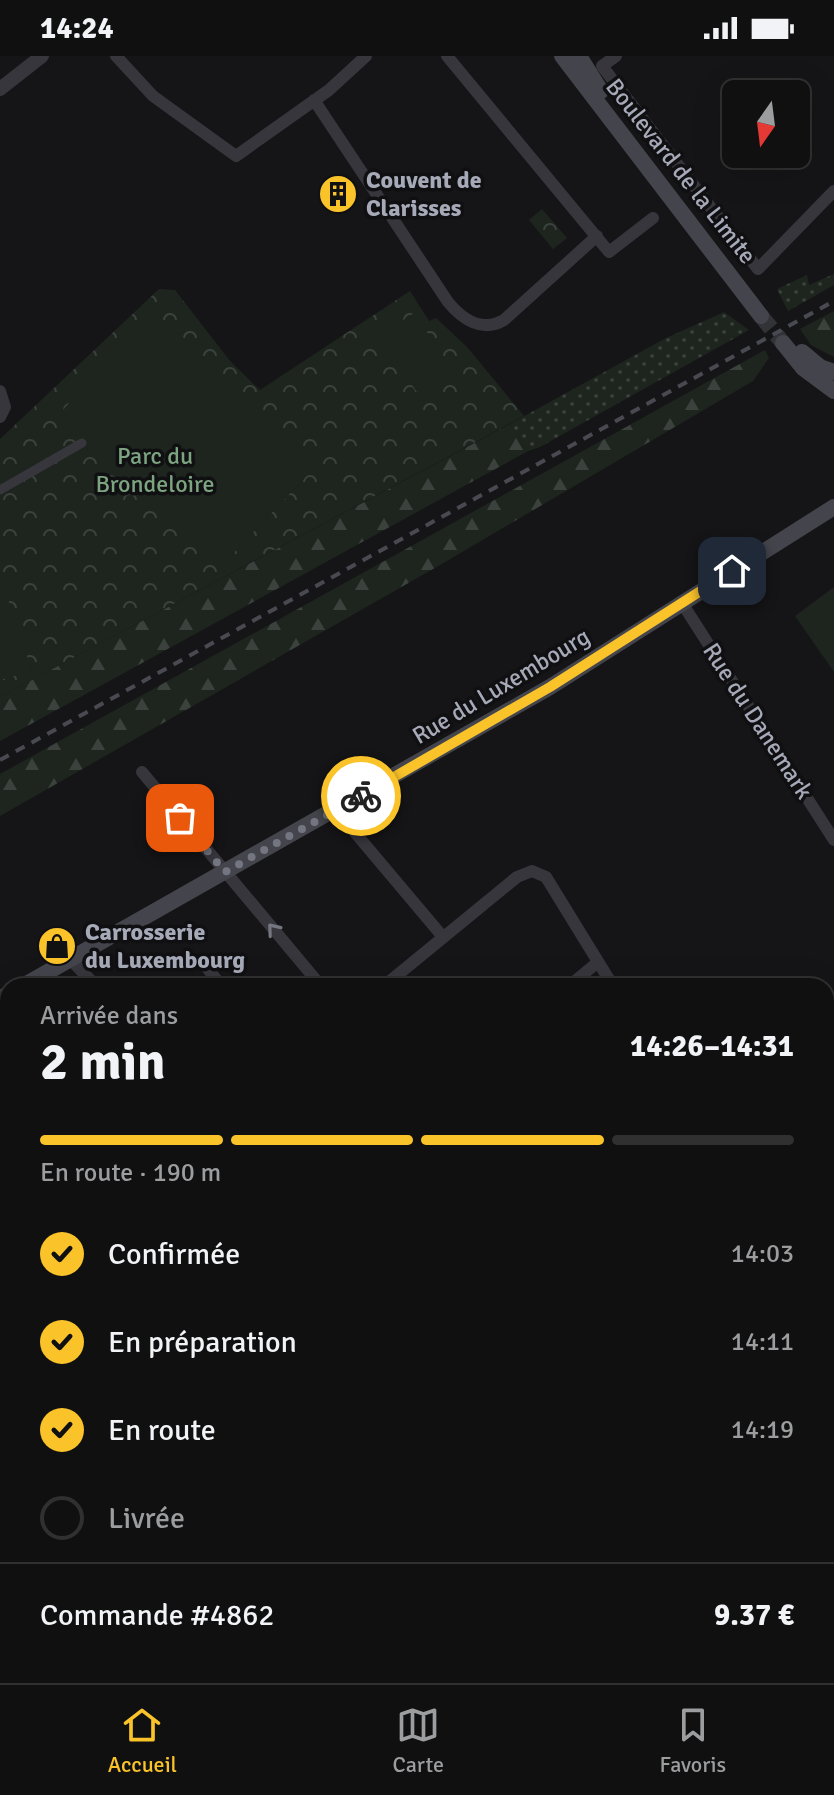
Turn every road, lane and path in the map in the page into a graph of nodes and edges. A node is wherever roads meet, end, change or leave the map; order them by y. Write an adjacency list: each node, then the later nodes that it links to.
1 (42, 56): 8 (street)
2 (116, 56): 9 (street)
3 (366, 56): 9 (street)
4 (447, 56): 12 (street)
5 (562, 56): 6 (main road, Boulevard de la Limite)
6 (579, 56)
7 (616, 56): 10 (street)
8 (0, 89)
9 (314, 100): 12 (street)
10 (834, 191)
11 (653, 218): 12 (street)
12 (597, 236)
13 (834, 372): 15 (main road)
14 (0, 391): 16 (street)
15 (834, 391)
16 (2, 412)
17 (82, 443): 18 (street)
18 (0, 490)
19 (833, 509): 20 (main road, Rue du Luxembourg)
20 (682, 603): 22 (main road, Rue du Luxembourg); 23 (street, Rue du Danemark)
21 (142, 772): 24 (street)
22 (336, 810): 24 (main road, Rue du Luxembourg); 25 (street)
23 (834, 840)
24 (225, 872): 26 (main road, Rue du Luxembourg); 32 (street, one-way to 24)
25 (443, 937): 27 (street); 33 (street)
26 (70, 959): 29 (main road, Rue du Luxembourg); 30 (street)
27 (598, 962): 34 (street); 35 (street)
28 (206, 967): 31 (street)
29 (37, 978)
30 (88, 978)
31 (215, 978)
32 (314, 978)
33 (394, 978)
34 (579, 978)
35 (608, 978)

